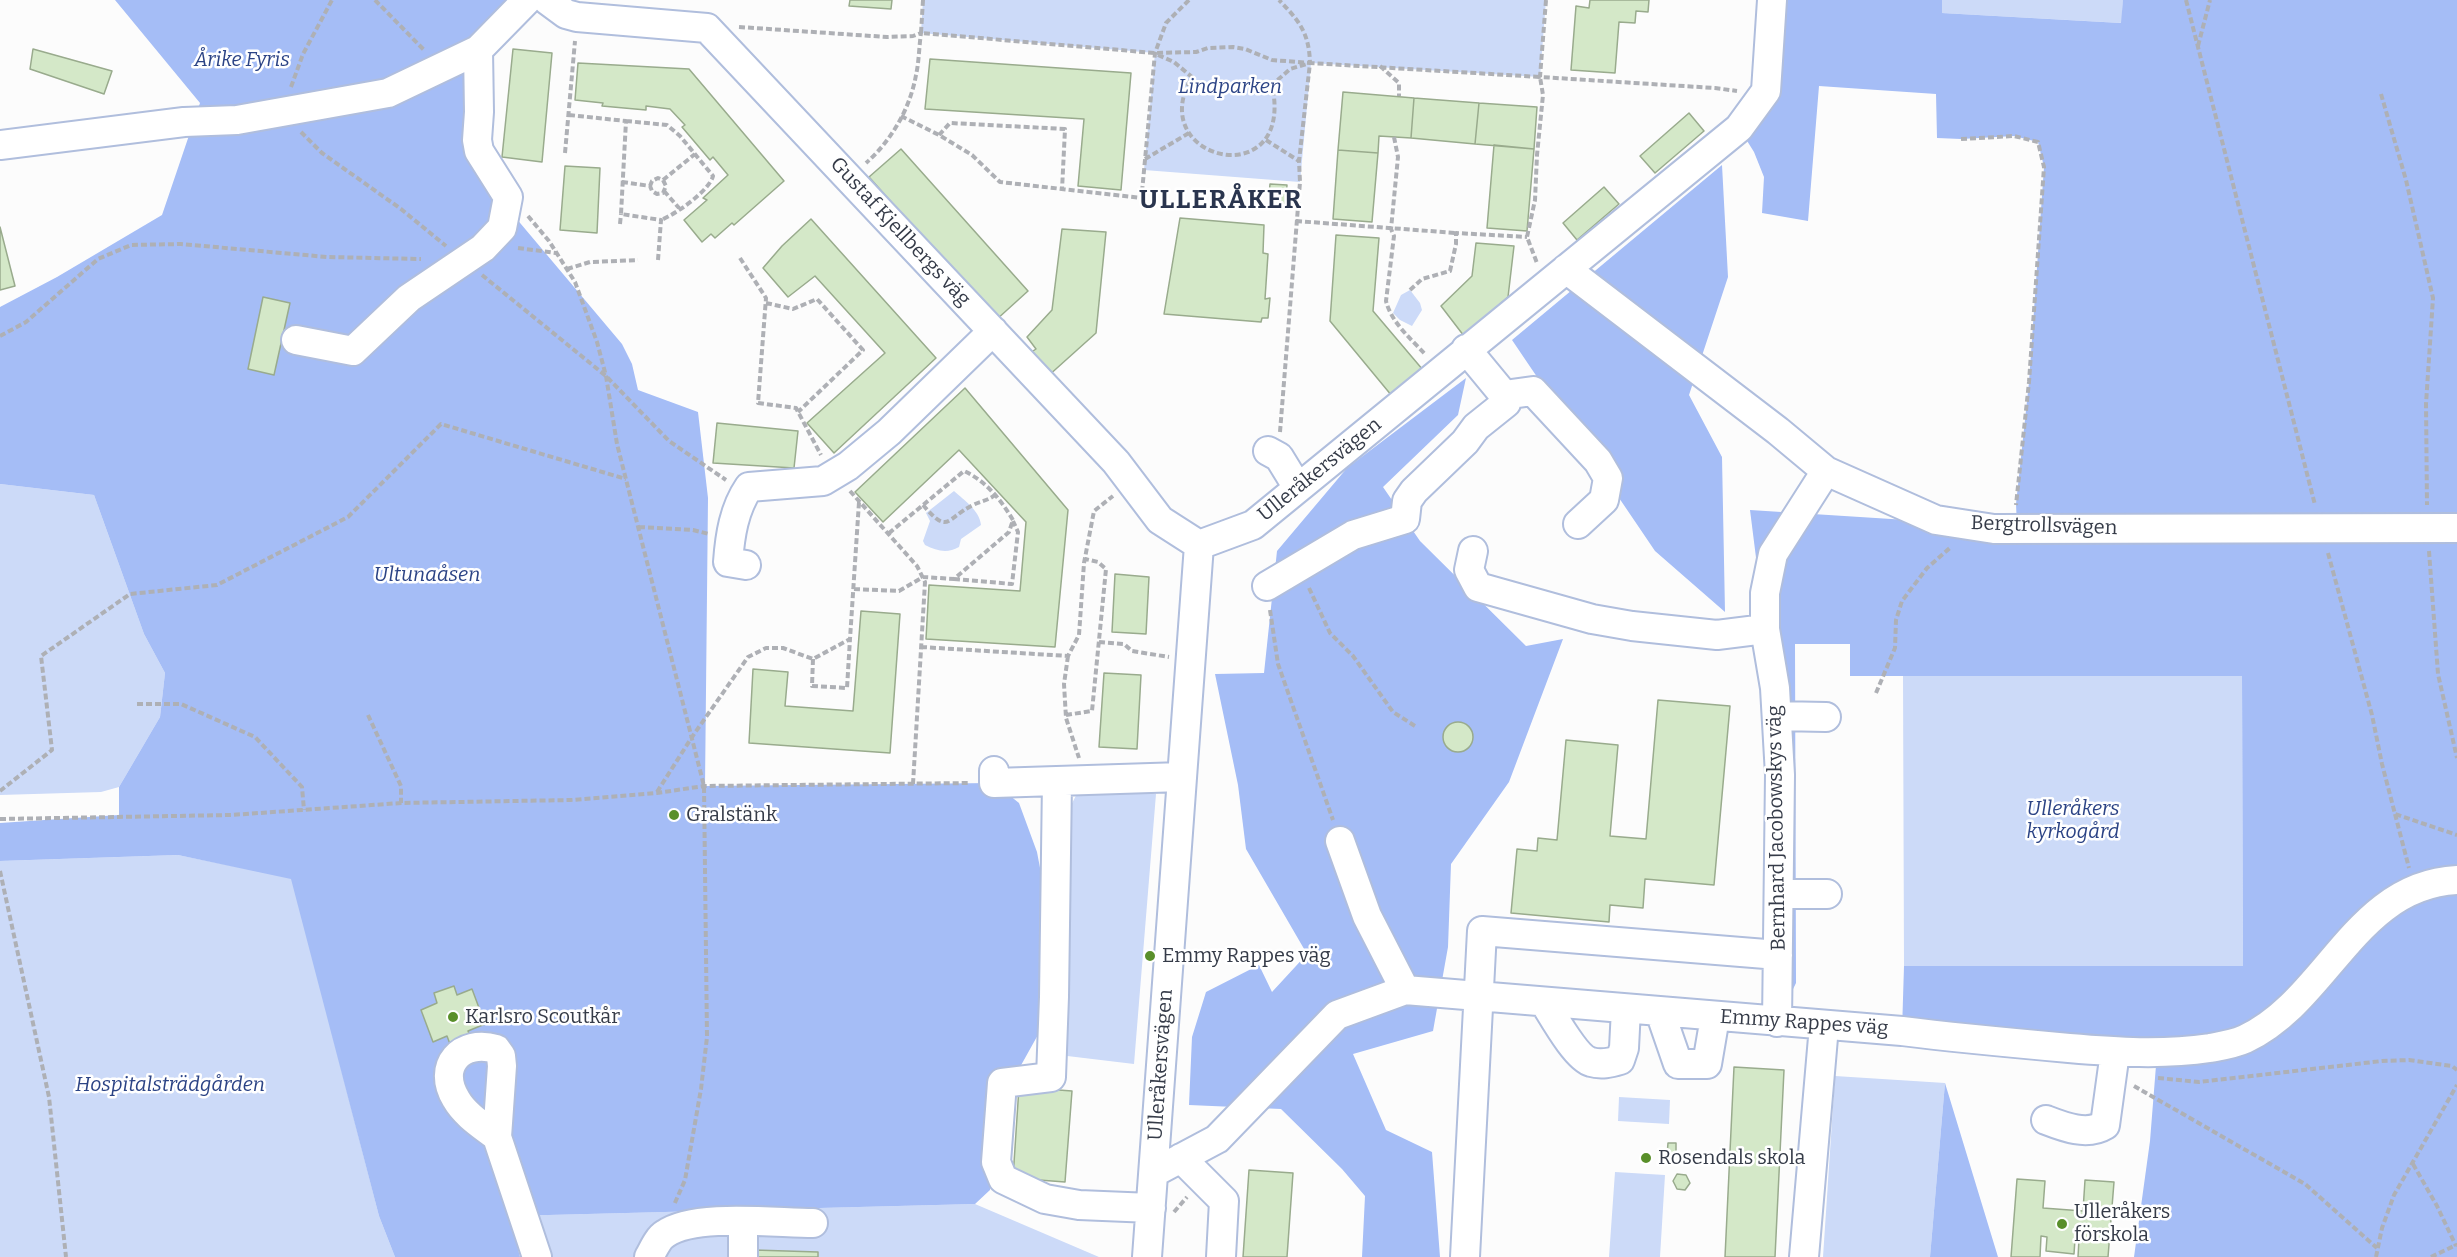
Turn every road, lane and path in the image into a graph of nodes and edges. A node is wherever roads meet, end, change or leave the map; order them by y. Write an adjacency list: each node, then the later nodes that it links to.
1 (333, 0): 24 (path)
2 (375, 0): 19 (path)
3 (527, 0): 15 (street)
4 (923, 0): 13 (path)
5 (1189, 0): 16 (path)
6 (1279, 0): 17 (path)
7 (1546, 0): 20 (path)
8 (1772, 0): 63 (street, Ulleråkersvägen)
9 (2186, 0): 14 (path)
10 (2210, 0): 14 (path)
11 (560, 8): 12 (street); 25 (path)
12 (707, 28): 13 (path); 38 (street, Gustaf Kjellbergs väg)
13 (921, 33): 16 (path); 26 (path)
14 (2198, 47): 90 (path)
15 (478, 50): 19 (street); 45 (street)
16 (1155, 53): 17 (path); 28 (path); 36 (path)
17 (1310, 63): 18 (path); 32 (path); 37 (path)
18 (1380, 66): 20 (path); 23 (path)
19 (442, 68): 24 (street)
20 (1540, 77): 21 (path); 54 (path)
21 (1747, 92)
22 (2381, 94): 87 (path)
23 (1399, 96)
24 (281, 113): 33 (street)
25 (568, 115): 27 (path); 34 (path)
26 (901, 116): 29 (path); 38 (path)
27 (626, 121): 35 (path); 40 (path)
28 (1189, 133): 32 (path); 36 (path)
29 (939, 135): 42 (path); 42 (path)
30 (1394, 137): 52 (path)
31 (1961, 139): 89 (path)
32 (1266, 140): 37 (path)
33 (0, 145)
34 (565, 153)
35 (696, 154): 39 (path); 47 (path)
36 (1145, 159): 44 (path)
37 (1299, 161): 50 (path)
38 (850, 178): 66 (street, Gustaf Kjellbergs väg)
39 (663, 180): 41 (path); 43 (path)
40 (622, 182): 41 (path); 48 (path)
41 (650, 186): 43 (path)
42 (1062, 190): 46 (path)
43 (664, 191): 47 (path)
44 (1142, 192)
45 (508, 197): 55 (street); 56 (path)
46 (1142, 198)
47 (679, 208): 49 (path)
48 (621, 214): 49 (path); 51 (path)
49 (662, 220): 59 (path)
50 (1296, 221): 52 (path); 74 (path)
51 (620, 224)
52 (1391, 229): 53 (path); 70 (path)
53 (1456, 233): 54 (path); 64 (path)
54 (1527, 237): 61 (path)
55 (487, 243): 56 (path); 60 (street)
56 (556, 253): 62 (path)
57 (740, 258): 65 (path)
58 (638, 260): 62 (path)
59 (658, 260)
60 (464, 261): 67 (path); 68 (street)
61 (1537, 264)
62 (567, 269): 71 (path)
63 (1566, 269): 69 (street, Ulleråkersvägen); 75 (street, Bergtrollsvägen)
64 (1410, 290)
65 (766, 303): 73 (path); 73 (path)
66 (993, 331): 76 (street); 78 (street, Gustaf Kjellbergs väg)
67 (0, 336)
68 (296, 340)
69 (1466, 349): 72 (street); 80 (street, Ulleråkersvägen)
70 (1430, 358)
71 (606, 376): 77 (path); 79 (path)
72 (1504, 395): 85 (street); 98 (street)
73 (798, 412): 76 (path)
74 (1274, 454): 80 (street)
75 (1826, 471): 89 (street, Bergtrollsvägen); 103 (street, Bernhard Jacobowskys väg)
76 (835, 474): 79 (street); 82 (path)
77 (626, 479): 86 (path); 124 (path)
78 (1131, 484): 94 (street, Gustaf Kjellbergs väg); 96 (path)
79 (749, 487): 92 (street)
80 (1298, 488): 94 (street, Ulleråkersvägen)
81 (995, 495): 83 (path); 83 (path); 84 (path)
82 (859, 501): 91 (path); 102 (path)
83 (923, 505): 91 (path)
84 (1013, 520): 100 (path); 100 (path)
85 (1578, 524)
86 (638, 526): 92 (path); 117 (path)
87 (2427, 528): 88 (street, Bergtrollsvägen); 90 (street, Bergtrollsvägen); 118 (path)
88 (2457, 528)
89 (1994, 529): 90 (street, Bergtrollsvägen)
90 (2322, 530): 128 (path)
91 (888, 534): 99 (path)
92 (730, 539): 97 (street)
93 (1957, 543): 110 (path)
94 (1199, 545): 120 (street, Ulleråkersvägen)
95 (1473, 551): 103 (street)
96 (1085, 559): 105 (path); 107 (path)
97 (746, 565)
98 (1296, 568): 101 (street); 116 (path)
99 (923, 577): 100 (path); 102 (path); 106 (path)
100 (954, 579)
101 (1267, 586): 131 (path)
102 (854, 589): 104 (path)
103 (1765, 629): 114 (street, Bernhard Jacobowskys väg)
104 (850, 639): 109 (path); 109 (path)
105 (1099, 642): 108 (path); 113 (path)
106 (921, 647): 107 (path); 122 (path)
107 (1068, 656): 113 (path)
108 (1174, 657)
109 (813, 659): 117 (path)
110 (1876, 693)
111 (137, 704): 127 (path)
112 (368, 715): 126 (path)
113 (1066, 715): 121 (path)
114 (1777, 716): 115 (street); 135 (street, Bernhard Jacobowskys väg)
115 (1826, 717)
116 (1415, 726)
117 (692, 737): 123 (path); 125 (path)
118 (2457, 758)
119 (994, 777): 121 (street); 122 (path)
120 (1182, 777): 121 (street); 152 (street, Ulleråkersvägen)
121 (1071, 780): 153 (street)
122 (913, 784): 123 (path)
123 (704, 786): 125 (path); 157 (path)
124 (0, 791)
125 (657, 793): 126 (path)
126 (401, 803): 127 (path)
127 (304, 810): 129 (path)
128 (2395, 814): 130 (path); 134 (path)
129 (0, 819)
130 (2457, 835)
131 (1340, 841): 138 (street)
132 (0, 872): 159 (path)
133 (2457, 880): 134 (street, Emmy Rappes väg)
134 (2414, 889): 146 (street, Emmy Rappes väg)
135 (1779, 894): 136 (street); 137 (street, Bernhard Jacobowskys väg)
136 (1827, 894)
137 (1778, 955): 139 (street); 144 (street, Bernhard Jacobowskys väg)
138 (1405, 990): 139 (street, Emmy Rappes väg); 150 (street, Emmy Rappes väg)
139 (1477, 996): 140 (street, Emmy Rappes väg); 164 (street)
140 (1544, 1002): 141 (street, Emmy Rappes väg); 141 (street)
141 (1626, 1009): 142 (street, Emmy Rappes väg)
142 (1660, 1012): 143 (street, Emmy Rappes väg); 143 (street)
143 (1715, 1017): 144 (street, Emmy Rappes väg)
144 (1777, 1022): 145 (street, Emmy Rappes väg)
145 (1824, 1026): 146 (street, Emmy Rappes väg); 165 (street)
146 (2114, 1063): 148 (street); 158 (path)
147 (2457, 1085): 151 (path)
148 (2046, 1120)
149 (497, 1137): 160 (street)
150 (1181, 1158): 152 (street, Emmy Rappes väg); 163 (street)
151 (2413, 1164): 156 (path); 158 (path)
152 (1155, 1172): 153 (street, Ulleråkersvägen)
153 (1151, 1208): 162 (street, Ulleråkersvägen)
154 (743, 1222): 155 (street); 157 (street); 161 (street)
155 (813, 1223)
156 (2456, 1245): 167 (path)
157 (656, 1246)
158 (2376, 1248): 166 (path)
159 (66, 1257)
160 (537, 1257)
161 (742, 1257)
162 (1147, 1257)
163 (1221, 1257)
164 (1465, 1257)
165 (1803, 1257)
166 (2376, 1257)
167 (2431, 1257)

